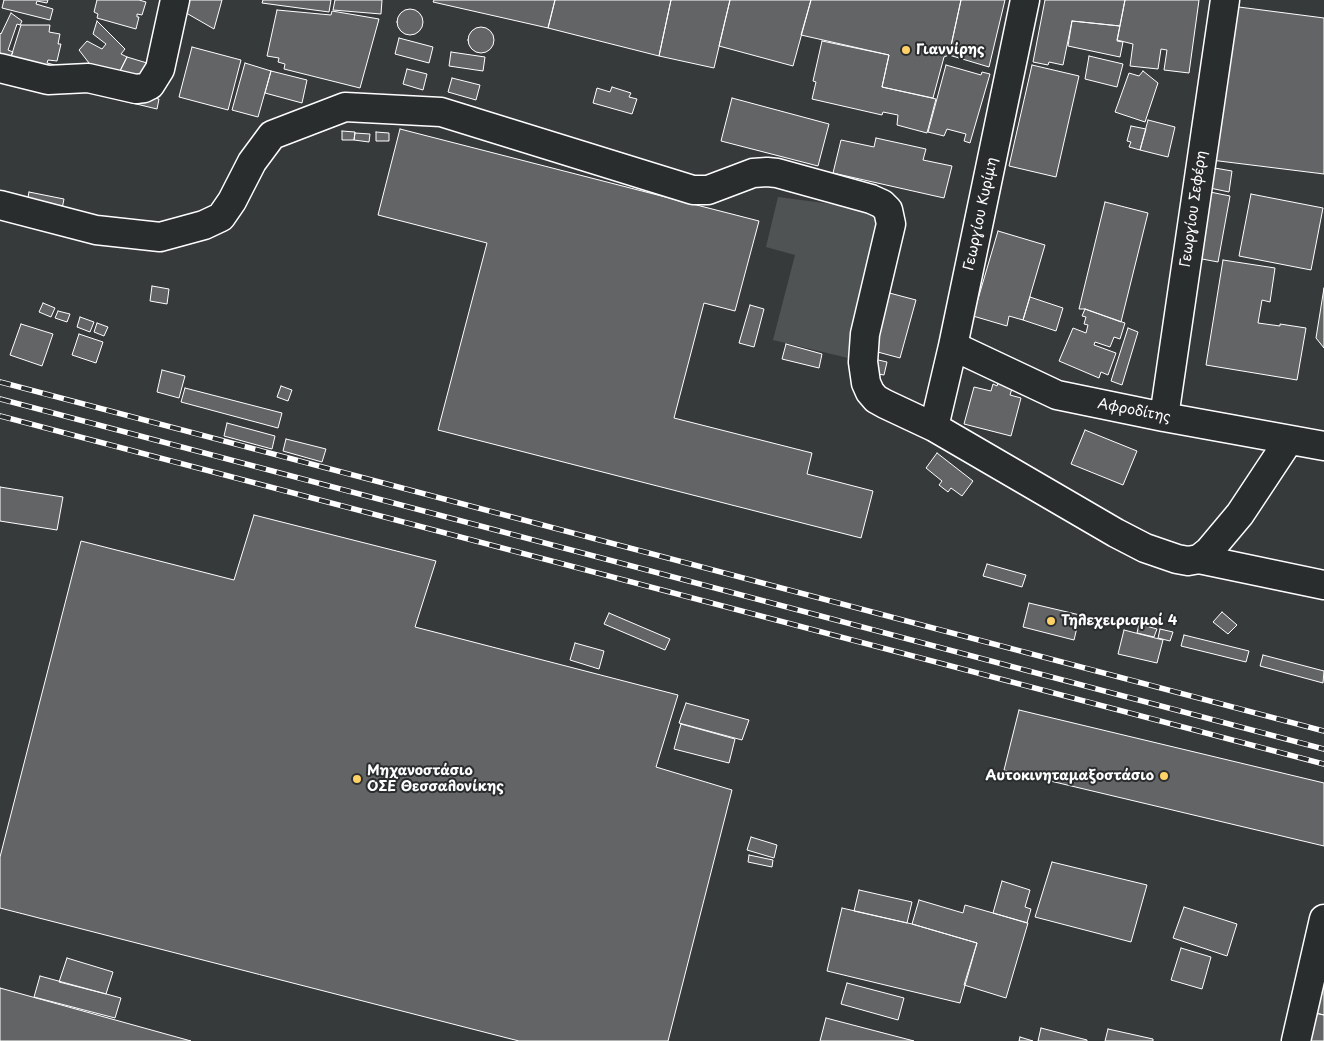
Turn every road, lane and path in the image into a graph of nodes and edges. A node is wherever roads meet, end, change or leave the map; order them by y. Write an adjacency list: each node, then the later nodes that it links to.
1 (175, 0): 4 (street)
2 (1025, 0): 6 (street, Γεωργίου Κυρίμη)
3 (1225, 0): 7 (street, Γεωργίου Σεφέρη)
4 (0, 68)
5 (0, 205): 8 (street)
6 (953, 346): 7 (street, Αφροδίτης); 8 (street, Γεωργίου Κυρίμη)
7 (1164, 417): 9 (street, Αφροδίτης)
8 (934, 426): 11 (street)
9 (1289, 440): 10 (street, Αφροδίτης); 11 (street)
10 (1324, 446)
11 (1198, 559): 12 (street)
12 (1324, 586)
13 (1324, 920): 14 (street)
14 (1296, 1041)

